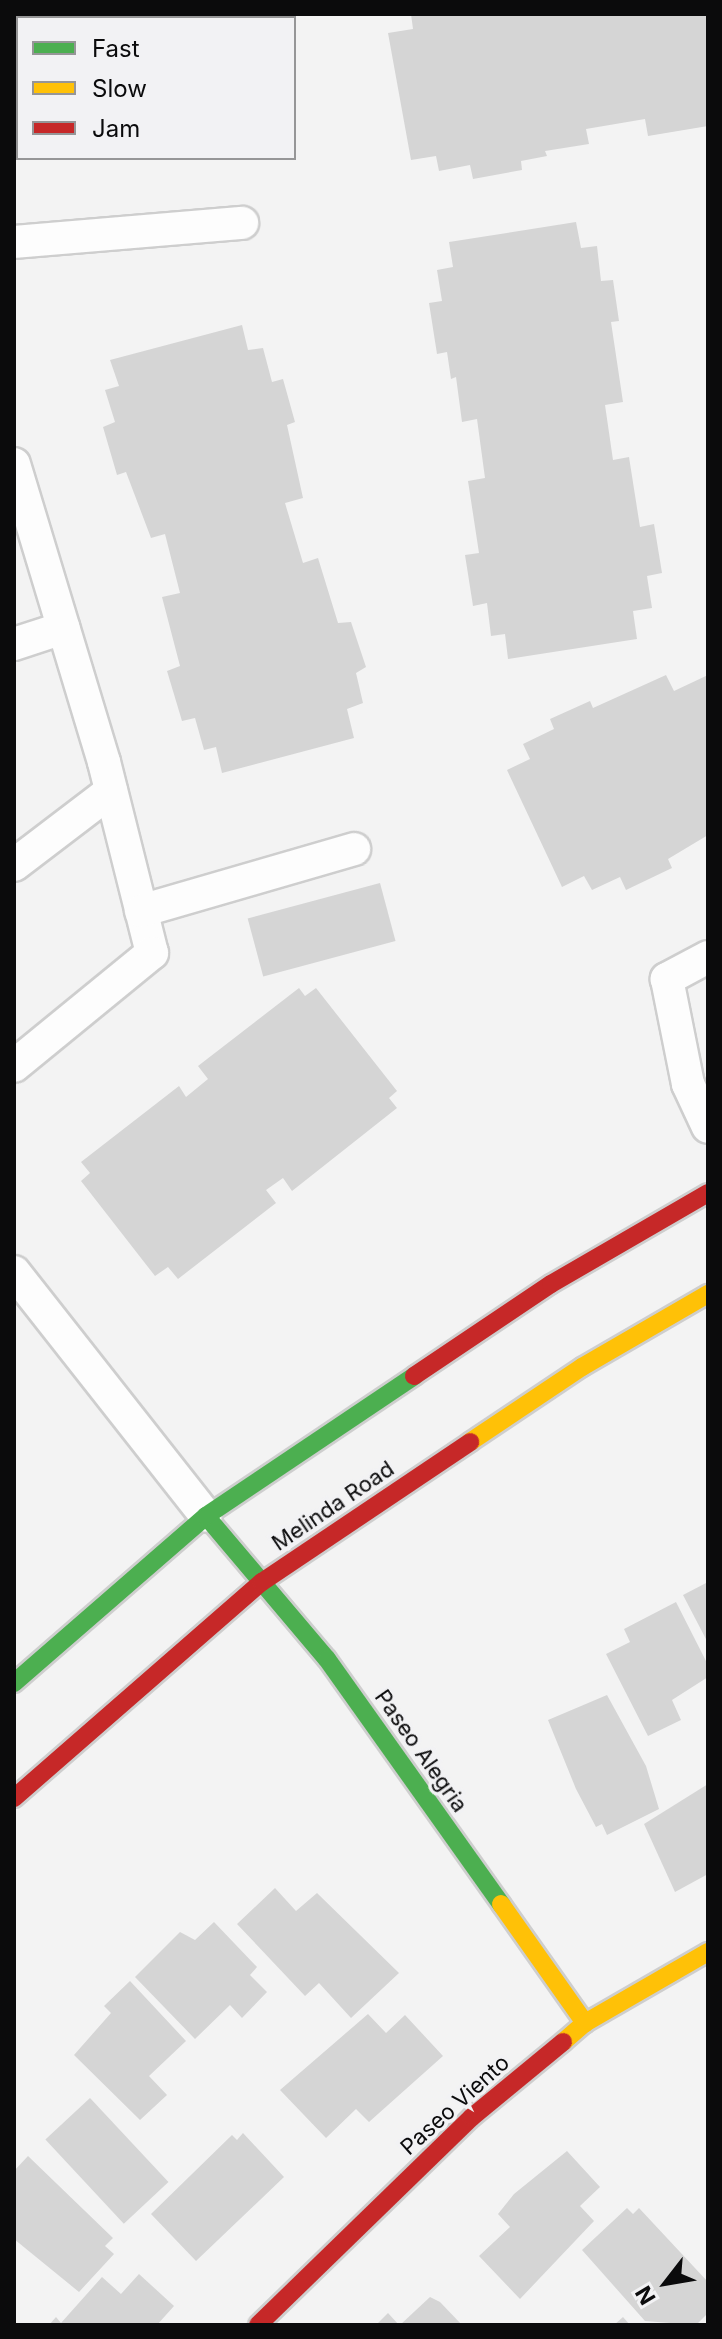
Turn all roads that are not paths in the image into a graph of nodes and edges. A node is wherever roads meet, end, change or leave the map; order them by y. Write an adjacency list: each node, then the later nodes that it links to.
1 (242, 223): 2 (lane)
2 (14, 242)
3 (14, 464): 4 (lane)
4 (63, 628): 5 (lane); 6 (lane)
5 (14, 644)
6 (111, 791): 8 (lane); 9 (lane)
7 (354, 849): 9 (lane)
8 (14, 865)
9 (141, 911): 11 (lane)
10 (708, 957): 12 (lane)
11 (14, 1066)
12 (708, 1127)
13 (708, 1193): 16 (main road)
14 (14, 1272): 16 (lane)
15 (708, 1294): 17 (main road, Melinda Road)
16 (206, 1516): 17 (main road, Paseo Alegria); 18 (main road)
17 (262, 1582): 19 (main road, Melinda Road); 21 (main road, Paseo Alegria)
18 (14, 1683)
19 (14, 1798)
20 (708, 1952): 21 (main road, Paseo Viento)
21 (585, 2023): 22 (main road, Paseo Viento)
22 (258, 2325)

